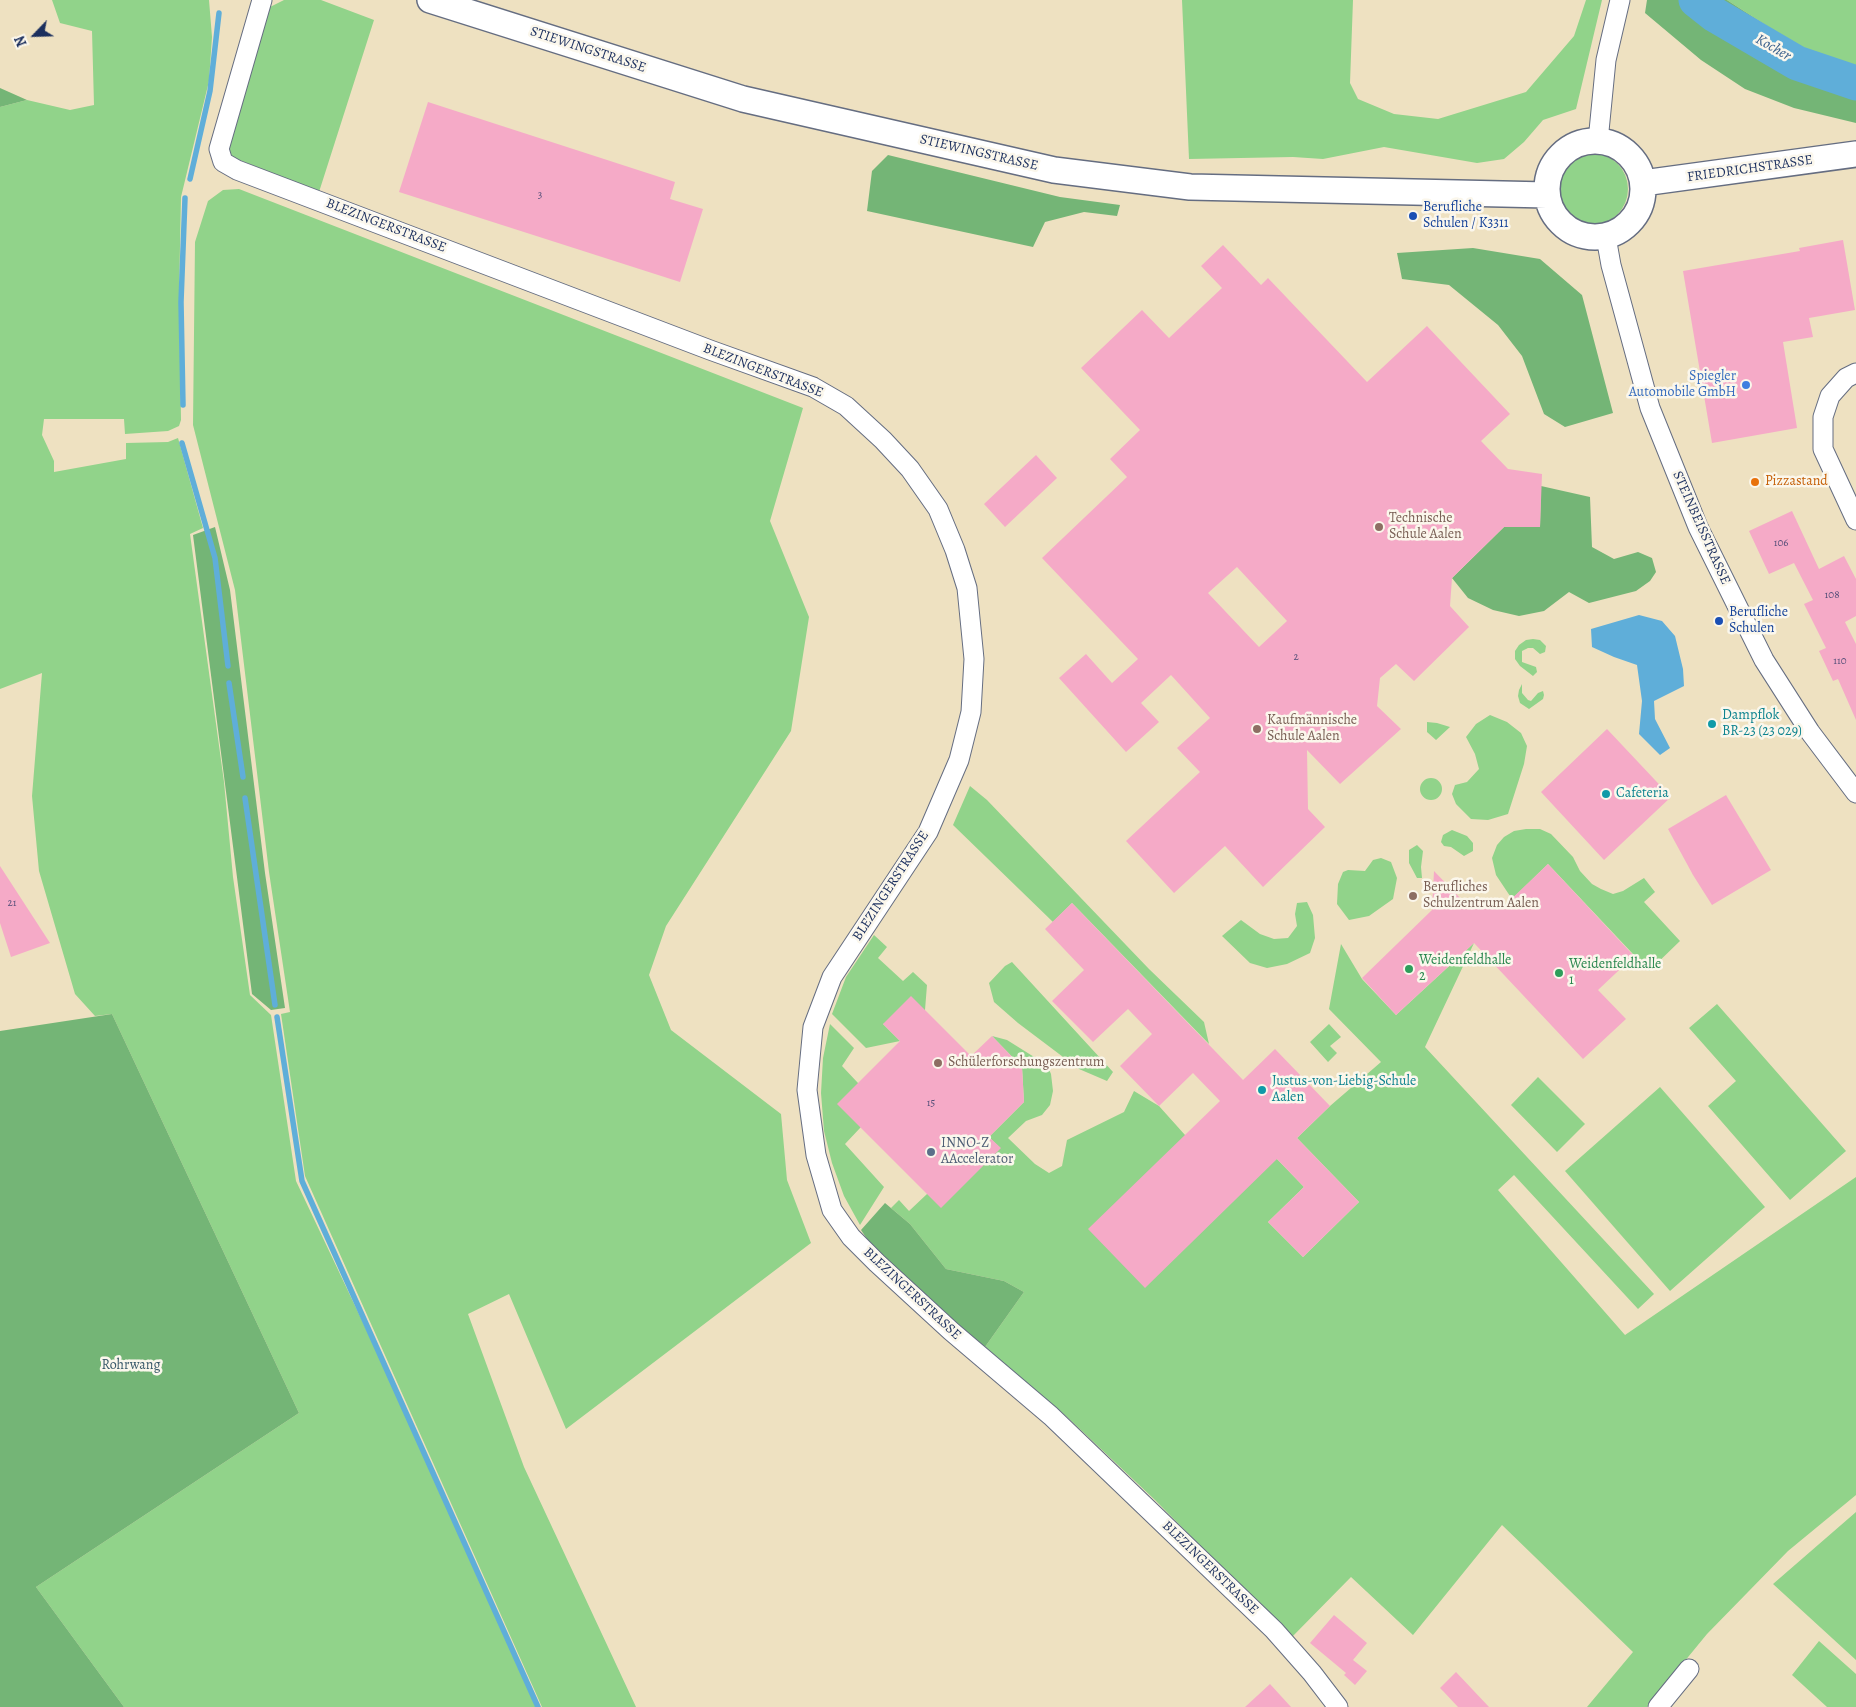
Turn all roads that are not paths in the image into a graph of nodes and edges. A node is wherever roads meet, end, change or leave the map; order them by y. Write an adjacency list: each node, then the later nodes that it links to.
1 (262, 0): 13 (street, BLEZINGERSTRASSE)
2 (430, 0): 7 (main road, STIEWINGSTRASSE)
3 (1620, 0): 4 (street)
4 (1598, 141): 6 (main road); 7 (main road)
5 (1856, 154): 6 (main road, FRIEDRICHSTRASSE)
6 (1643, 183): 8 (main road)
7 (1547, 195): 8 (main road)
8 (1606, 237): 11 (street, STEINBEISSTRASSE)
9 (1856, 373): 10 (street)
10 (1856, 520)
11 (1856, 793)
12 (1689, 1669): 14 (street)
13 (1338, 1707)
14 (1658, 1707)

